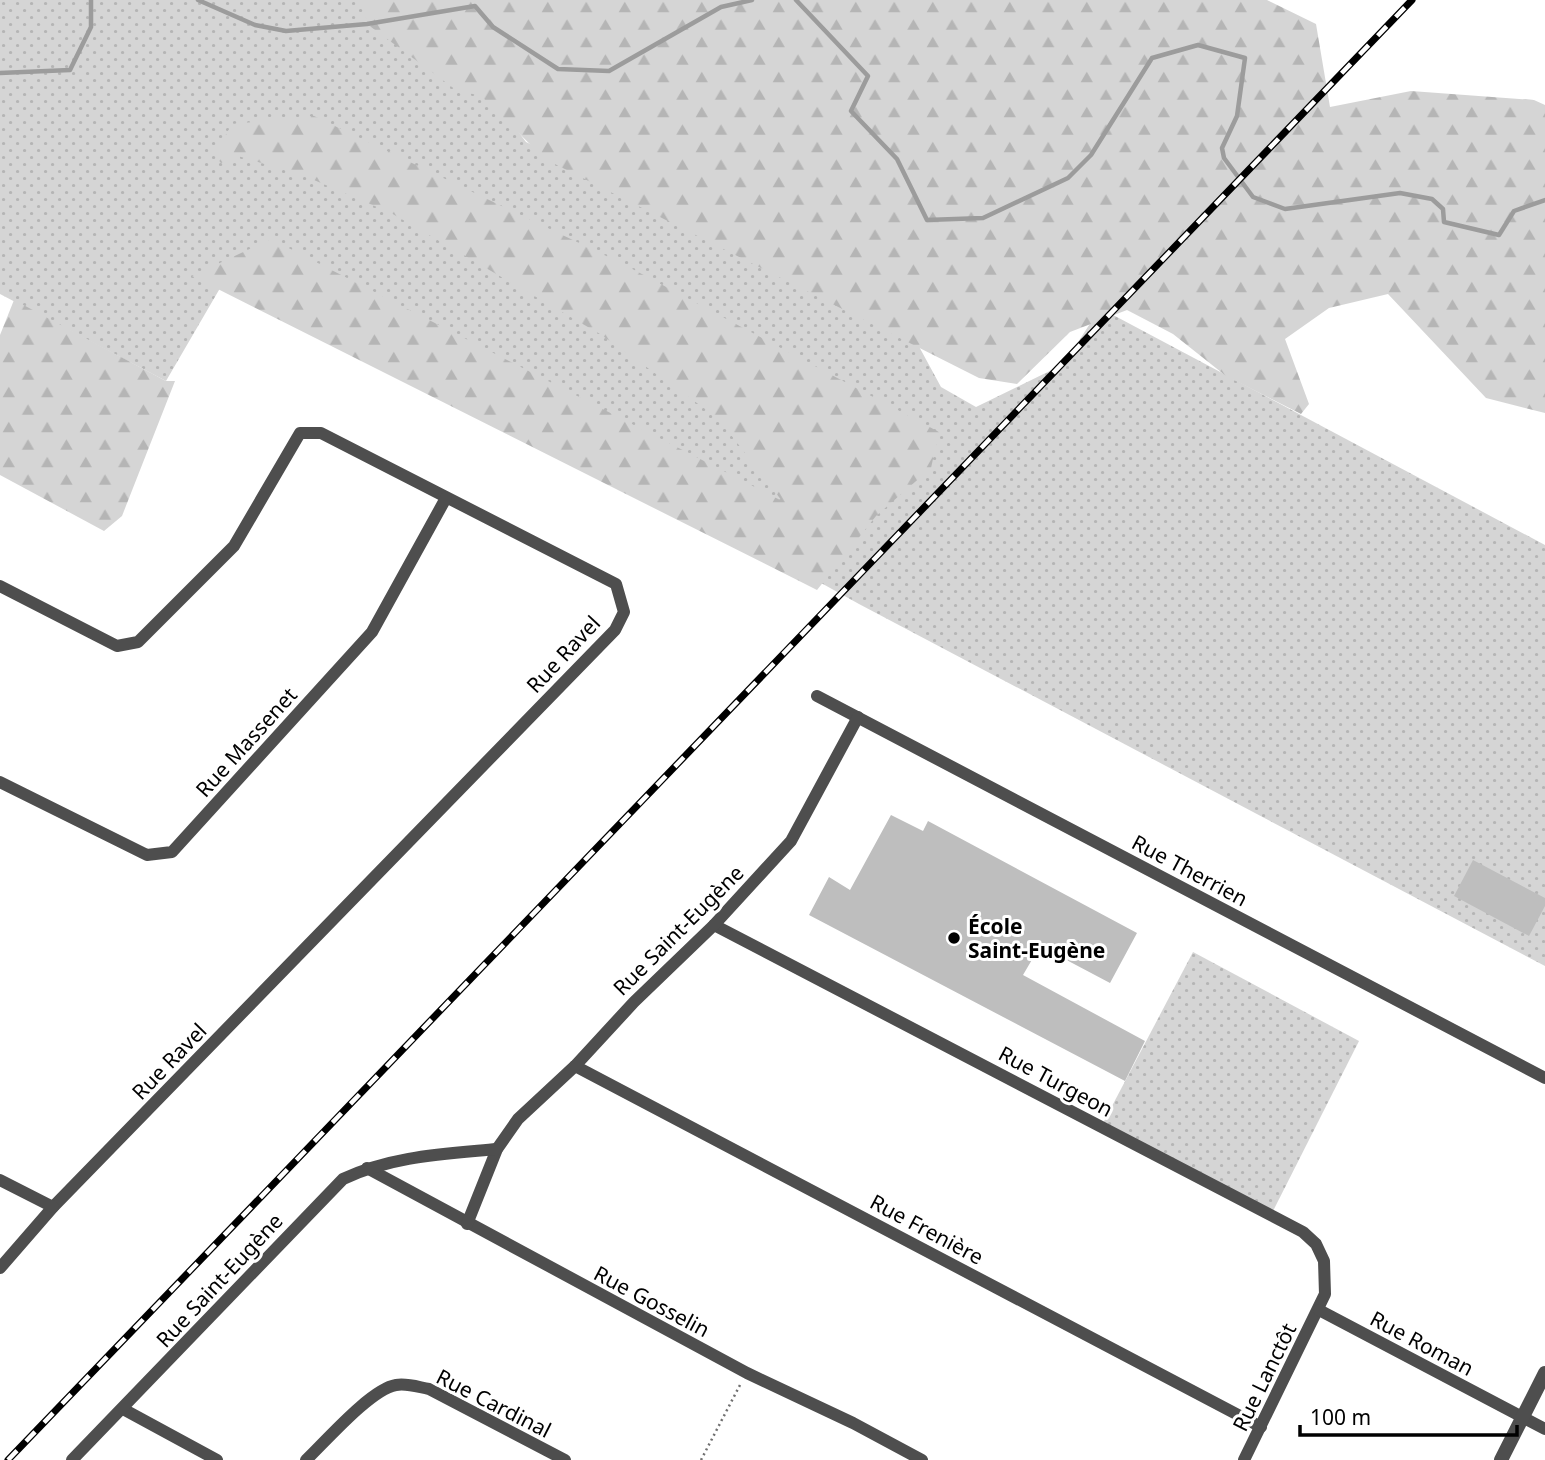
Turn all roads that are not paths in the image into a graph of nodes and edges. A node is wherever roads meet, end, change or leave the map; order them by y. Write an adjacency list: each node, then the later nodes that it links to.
1 (446, 498): 2 (street, Rue Ravel); 5 (street, Rue Massenet); 12 (street, Rue Ravel)
2 (0, 586)
3 (817, 696): 4 (street, Rue Therrien)
4 (858, 717): 6 (street, Rue Saint-Eugène); 8 (street, Rue Therrien)
5 (0, 782)
6 (714, 925): 7 (street, Rue Saint-Eugène); 15 (street, Rue Turgeon)
7 (575, 1066): 9 (street, Rue Saint-Eugène); 19 (street, Rue Frenière)
8 (1545, 1078)
9 (497, 1149): 10 (street, Rue Saint-Eugène); 13 (street, Rue Saint-Eugène)
10 (366, 1168): 13 (street, Rue Gosselin); 17 (street, Rue Saint-Eugène)
11 (0, 1180): 12 (street)
12 (53, 1208): 14 (street, Rue Ravel)
13 (467, 1224): 25 (street, Rue Gosselin)
14 (0, 1268)
15 (1318, 1311): 18 (street, Rue Roman); 19 (street, Rue Lanctôt)
16 (1545, 1373): 18 (street)
17 (123, 1409): 21 (street, Rue Saint-Eugène); 22 (street)
18 (1522, 1418): 20 (street, Rue Roman); 27 (street)
19 (1261, 1427): 26 (street, Rue Lanctôt)
20 (1545, 1429)
21 (72, 1460)
22 (217, 1460)
23 (306, 1460): 24 (street, Rue Cardinal)
24 (565, 1460)
25 (922, 1460)
26 (1244, 1460)
27 (1501, 1460)

